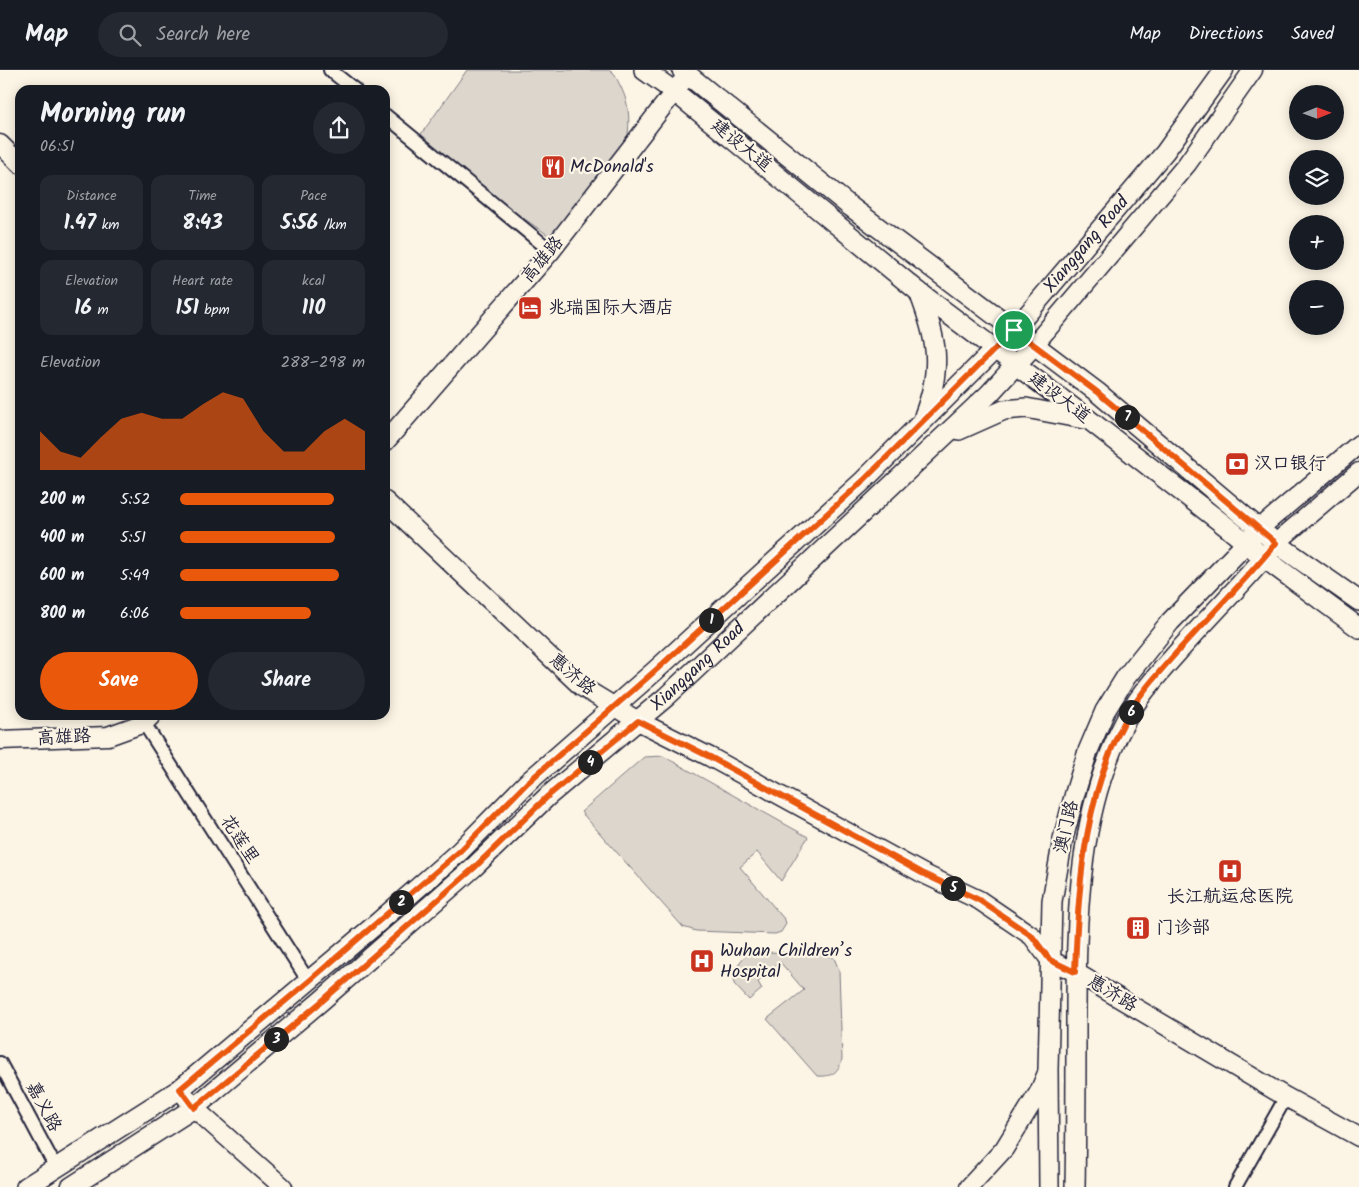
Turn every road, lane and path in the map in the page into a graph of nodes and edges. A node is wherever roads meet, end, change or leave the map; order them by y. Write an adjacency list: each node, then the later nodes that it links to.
1 (330, 70): 6 (street)
2 (644, 70): 7 (main road, 建设大道)
3 (1224, 70): 13 (street, Xianggang Road)
4 (1253, 70): 14 (street, Xianggang Road)
5 (687, 71): 7 (street, 高雄路); 13 (main road, 建设大道)
6 (348, 85)
7 (674, 92): 11 (street, 高雄路); 12 (main road, 建设大道)
8 (390, 119): 11 (street)
9 (0, 144): 10 (street)
10 (15, 159)
11 (551, 252): 19 (street, 高雄路)
12 (919, 292): 15 (main road, 建设大道); 17 (main road)
13 (1014, 330): 14 (main road, 建设大道); 15 (main road, Xianggang Road)
14 (1034, 345): 16 (main road, Xianggang Road); 24 (main road, 建设大道)
15 (996, 350): 16 (main road, 建设大道); 17 (main road, Xianggang Road)
16 (1016, 366): 18 (main road, 建设大道); 20 (main road, Xianggang Road)
17 (923, 419): 30 (main road, Xianggang Road)
18 (1088, 419): 20 (main road); 26 (main road, 建设大道)
19 (390, 436)
20 (940, 439): 33 (main road, Xianggang Road)
21 (1359, 444): 24 (street)
22 (1359, 472): 25 (street)
23 (390, 506): 30 (street, 惠济路)
24 (1260, 528): 25 (main road, 建设大道); 26 (main road, 澳门路)
25 (1276, 543): 27 (main road, 澳门路); 28 (main road, 建设大道)
26 (1246, 544): 27 (main road, 建设大道); 35 (main road, 澳门路)
27 (1264, 558): 29 (main road, 建设大道); 36 (main road, 澳门路)
28 (1359, 601)
29 (1359, 628)
30 (614, 707): 33 (street, 惠济路); 37 (main road, Xianggang Road)
31 (142, 720): 34 (street, 高雄路)
32 (147, 720): 37 (street, 花莲里)
33 (638, 721): 35 (street, 惠济路); 42 (main road, Xianggang Road)
34 (0, 740)
35 (1050, 960): 36 (street, 惠济路); 39 (main road, 澳门路)
36 (1075, 972): 41 (street, 惠济路); 50 (main road, 澳门路)
37 (308, 982): 40 (main road, Xianggang Road)
38 (0, 1062): 44 (street, 嘉义路)
39 (1048, 1070): 48 (street); 49 (main road, 澳门路)
40 (180, 1089): 42 (street); 44 (main road, Xianggang Road)
41 (1286, 1097): 43 (street, 惠济路); 51 (street)
42 (194, 1108): 46 (main road, Xianggang Road); 47 (street)
43 (1359, 1137)
44 (56, 1168): 45 (main road, Xianggang Road)
45 (26, 1187)
46 (71, 1187)
47 (283, 1187)
48 (970, 1187)
49 (1049, 1187)
50 (1075, 1187)
51 (1235, 1187)

